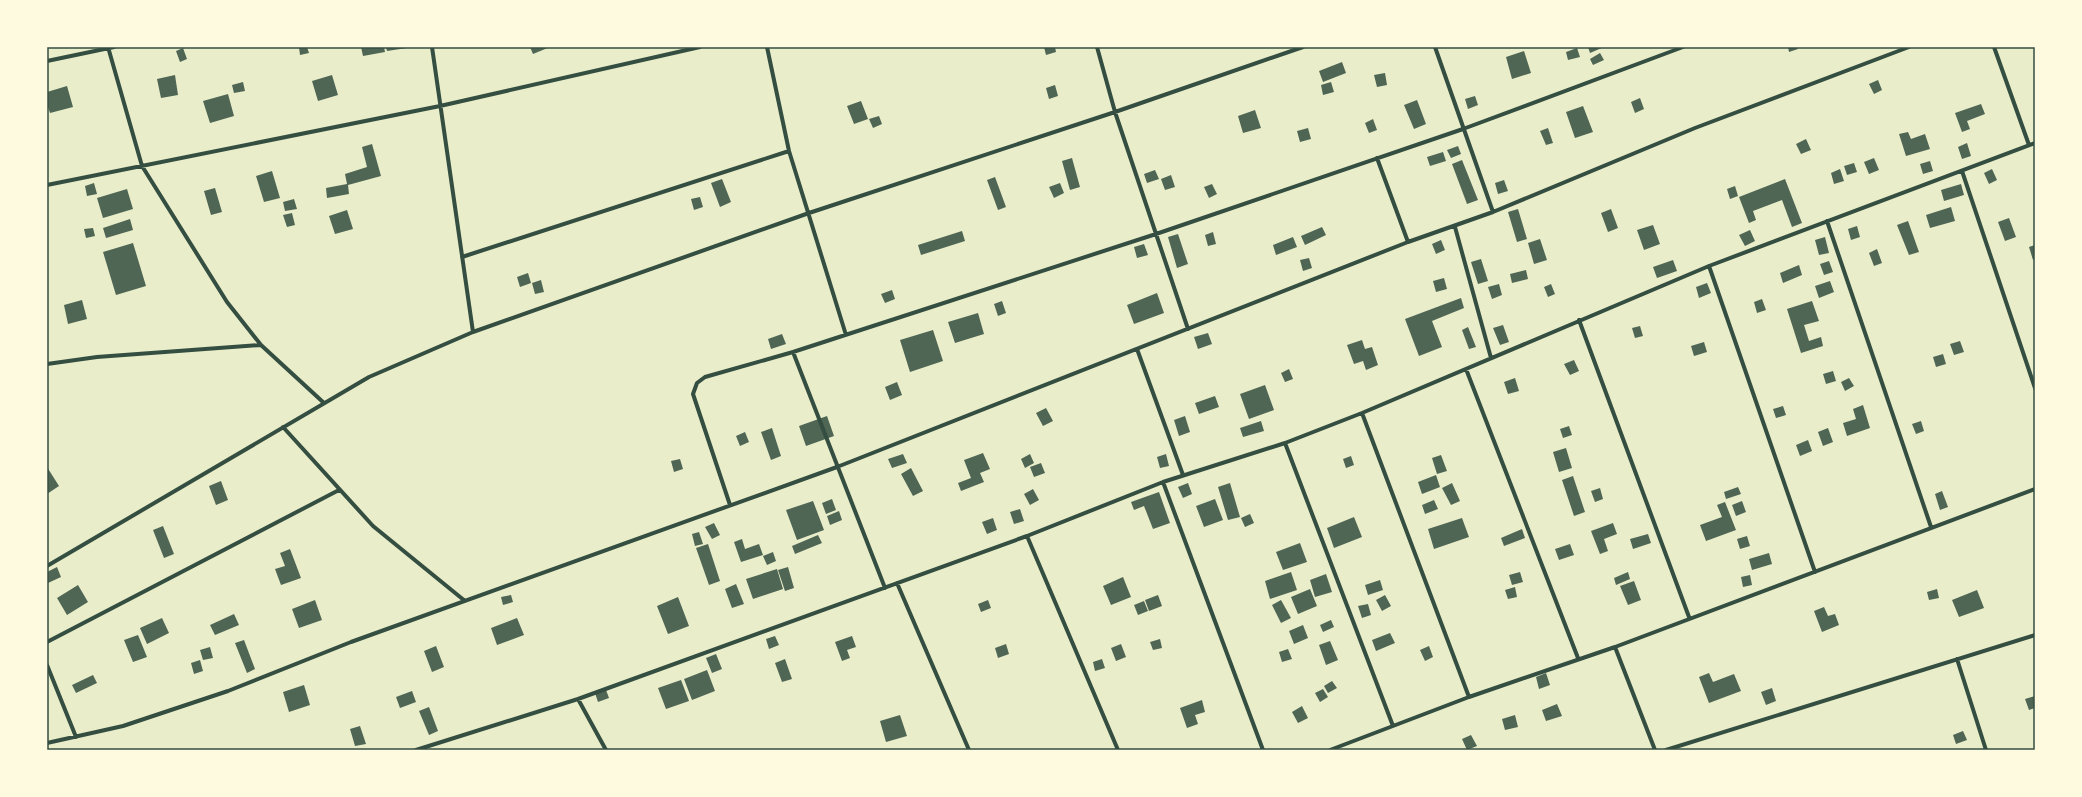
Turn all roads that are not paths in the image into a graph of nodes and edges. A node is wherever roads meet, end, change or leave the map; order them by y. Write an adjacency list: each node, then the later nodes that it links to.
1 (114, 47): 11 (street)
2 (432, 47): 13 (street)
3 (700, 47): 13 (street)
4 (767, 47): 18 (street)
5 (1097, 47): 14 (street)
6 (1303, 47): 14 (street)
7 (1435, 47): 15 (street)
8 (1683, 47): 15 (street)
9 (1909, 47): 23 (street)
10 (1994, 47): 17 (street)
11 (108, 48): 12 (street); 20 (street)
12 (47, 61)
13 (440, 106): 20 (street); 29 (street)
14 (1116, 112): 24 (street); 27 (street)
15 (1463, 129): 19 (street); 23 (street)
16 (2035, 143): 17 (street)
17 (2029, 145): 21 (street)
18 (789, 151): 24 (street); 29 (street)
19 (1377, 158): 27 (street); 28 (street)
20 (142, 166): 22 (street); 35 (street)
21 (1962, 170): 25 (street); 41 (street)
22 (47, 185)
23 (1493, 212): 26 (street)
24 (809, 213): 33 (street); 34 (street)
25 (1827, 221): 30 (street); 52 (street)
26 (1455, 227): 28 (street); 38 (street)
27 (1156, 234): 32 (street); 34 (street)
28 (1408, 242): 32 (street)
29 (462, 257): 33 (street)
30 (1709, 266): 31 (street); 55 (street)
31 (1579, 320): 38 (street); 59 (street)
32 (1188, 329): 36 (street)
33 (473, 332): 42 (street)
34 (846, 335): 37 (street)
35 (261, 345): 39 (street); 42 (street)
36 (1137, 349): 46 (street); 47 (street)
37 (793, 352): 46 (street); 51 (street)
38 (1491, 358): 40 (street)
39 (47, 364)
40 (1466, 369): 43 (street); 63 (street)
41 (2035, 388)
42 (324, 403): 44 (street)
43 (1362, 413): 45 (street); 66 (street)
44 (283, 427): 50 (street); 54 (street)
45 (1285, 443): 47 (street); 68 (street)
46 (837, 467): 51 (street); 57 (street)
47 (1182, 475): 48 (street)
48 (1163, 482): 53 (street); 75 (street)
49 (2035, 489): 52 (street)
50 (339, 490): 58 (street); 61 (street)
51 (730, 505): 58 (street)
52 (1932, 527): 55 (street)
53 (1027, 536): 56 (street); 74 (street)
54 (47, 566)
55 (1815, 572): 59 (street)
56 (897, 583): 57 (street); 73 (street)
57 (885, 588): 67 (street)
58 (465, 601): 69 (street)
59 (1689, 618): 62 (street)
60 (2035, 635): 64 (street)
61 (47, 642)
62 (1615, 646): 63 (street); 77 (street)
63 (1578, 658): 66 (street)
64 (1957, 659): 78 (street); 79 (street)
65 (47, 665): 69 (street)
66 (1469, 697): 68 (street)
67 (578, 699): 71 (street); 72 (street)
68 (1393, 726): 76 (street)
69 (76, 737): 70 (street)
70 (47, 743)
71 (416, 750)
72 (606, 750)
73 (969, 750)
74 (1118, 750)
75 (1262, 750)
76 (1330, 750)
77 (1655, 750)
78 (1666, 750)
79 (1986, 750)

